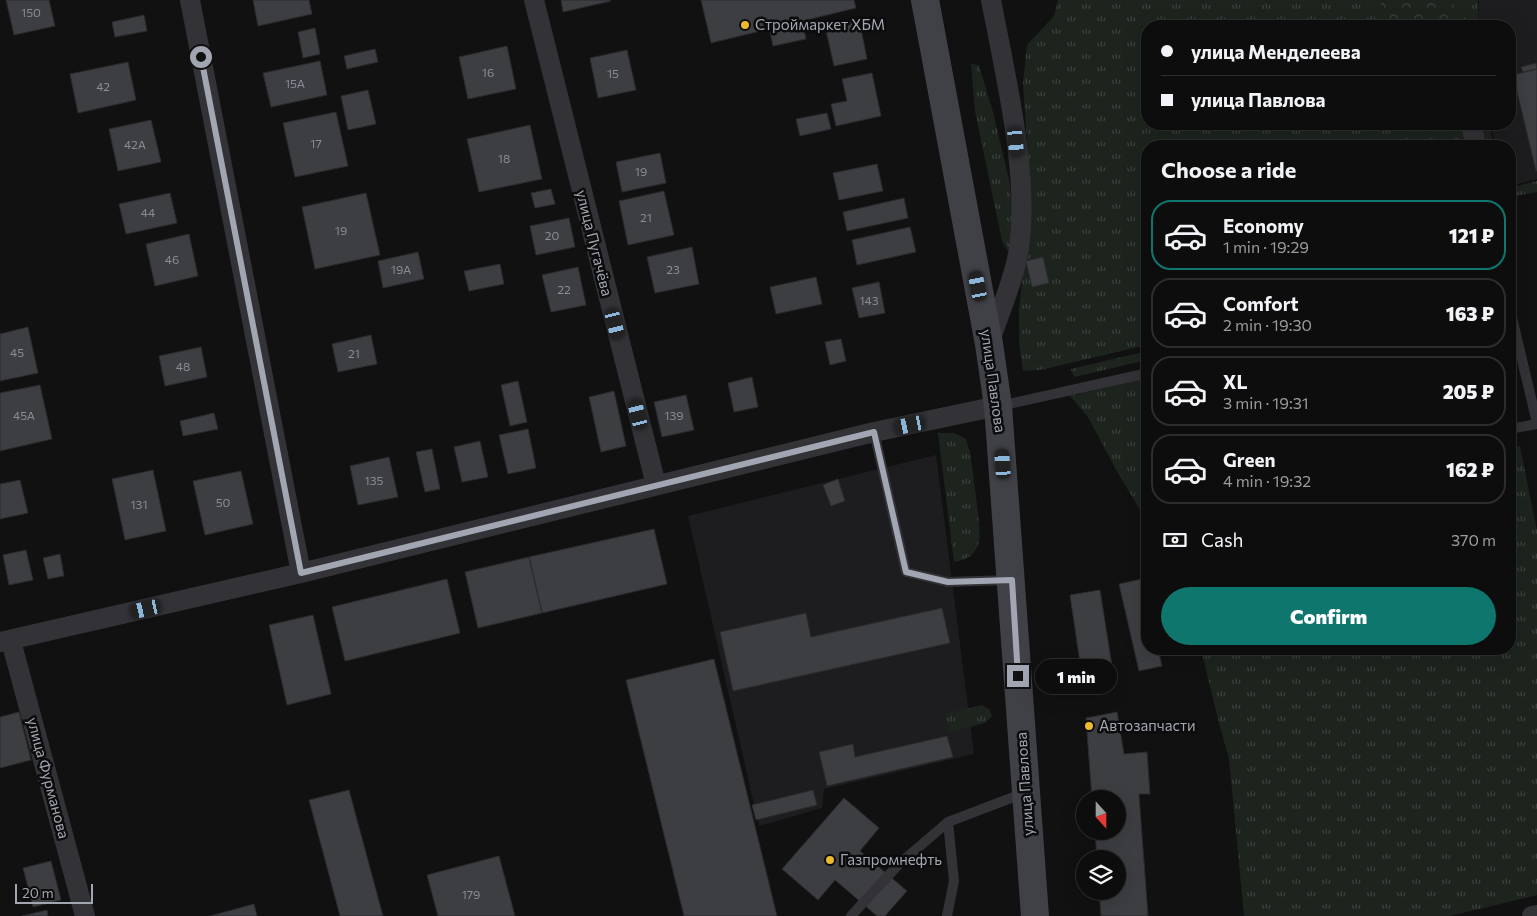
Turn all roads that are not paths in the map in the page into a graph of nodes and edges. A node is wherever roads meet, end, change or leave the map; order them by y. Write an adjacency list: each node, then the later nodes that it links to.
1 (190, 0): 13 (street)
2 (534, 0): 12 (street, улица Пугачёва)
3 (925, 0): 6 (main road, улица Павлова)
4 (991, 0): 6 (street)
5 (1516, 334): 9 (lane)
6 (989, 344): 8 (main road, улица Павлова)
7 (1141, 375): 8 (lane)
8 (998, 406): 11 (street); 14 (main road, улица Павлова)
9 (1537, 423): 10 (lane)
10 (1516, 428)
11 (874, 432): 12 (street); 14 (lane)
12 (656, 485): 13 (street)
13 (301, 573): 15 (street)
14 (1012, 580): 16 (main road, улица Павлова)
15 (5, 641): 19 (street, улица Фурманова)
16 (1025, 792): 17 (lane); 22 (main road, улица Павлова)
17 (948, 822): 20 (lane); 21 (lane)
18 (1537, 915): 23 (street)
19 (85, 916)
20 (850, 916)
21 (947, 916)
22 (1035, 916)
23 (1532, 916)

